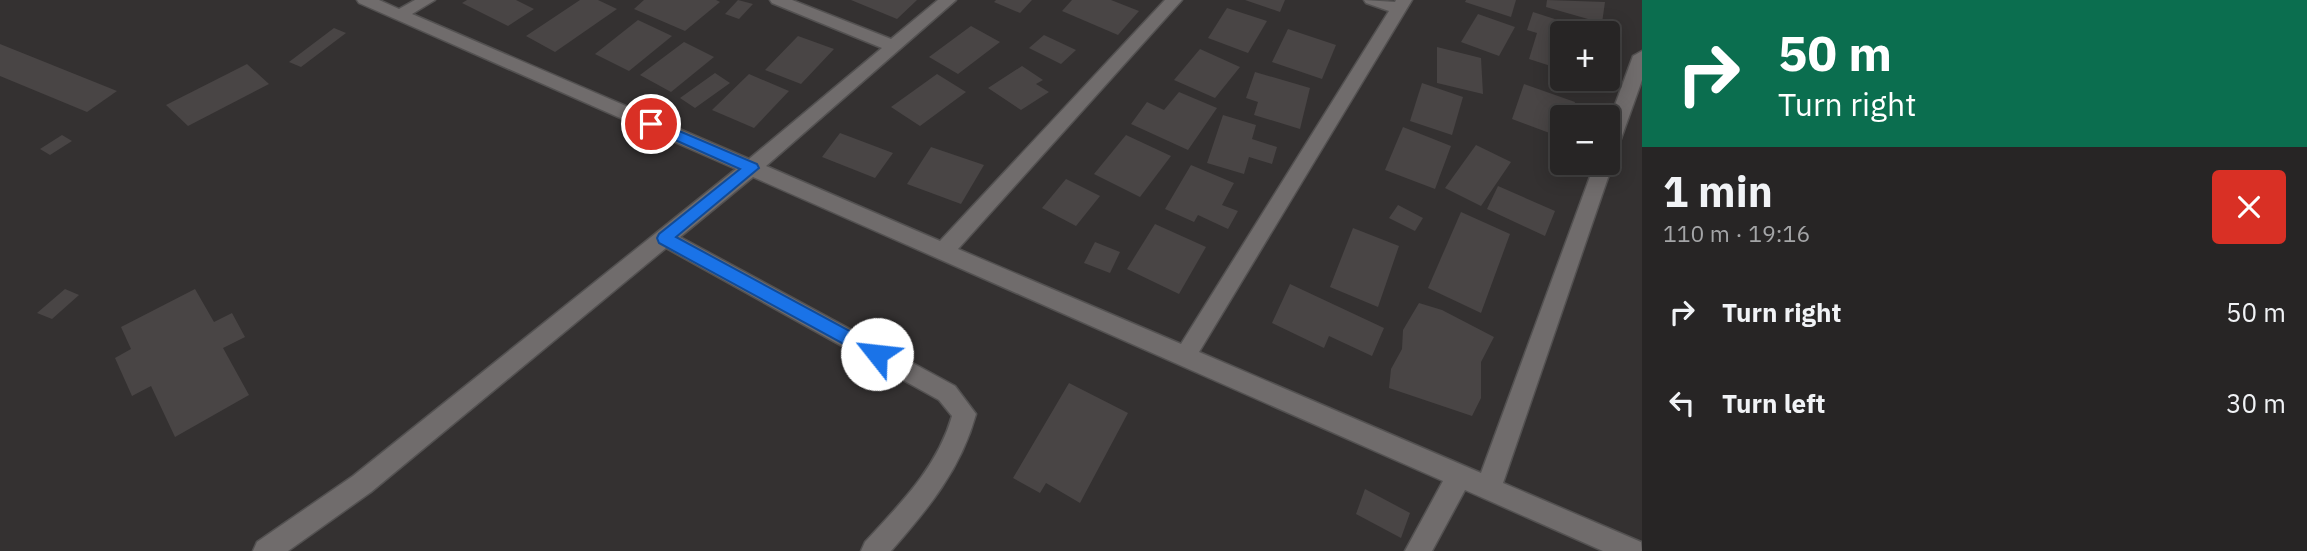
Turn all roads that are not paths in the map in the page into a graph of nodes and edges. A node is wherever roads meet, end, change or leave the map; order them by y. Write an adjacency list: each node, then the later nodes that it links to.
1 (365, 0): 8 (street)
2 (427, 0): 8 (street)
3 (778, 0): 9 (street)
4 (948, 0): 9 (street)
5 (1174, 0): 15 (street)
6 (1372, 0): 7 (street)
7 (1401, 5): 16 (street)
8 (399, 15): 12 (street)
9 (895, 47): 12 (street)
10 (1642, 55): 11 (street)
11 (1620, 116)
12 (751, 168): 14 (street); 15 (street)
13 (1600, 175): 18 (street)
14 (665, 238): 19 (street); 20 (street)
15 (942, 251): 16 (street)
16 (1184, 358): 17 (street)
17 (1459, 477): 18 (street); 21 (street)
18 (1488, 489): 22 (street)
19 (266, 551)
20 (874, 551)
21 (1418, 551)
22 (1632, 551)

